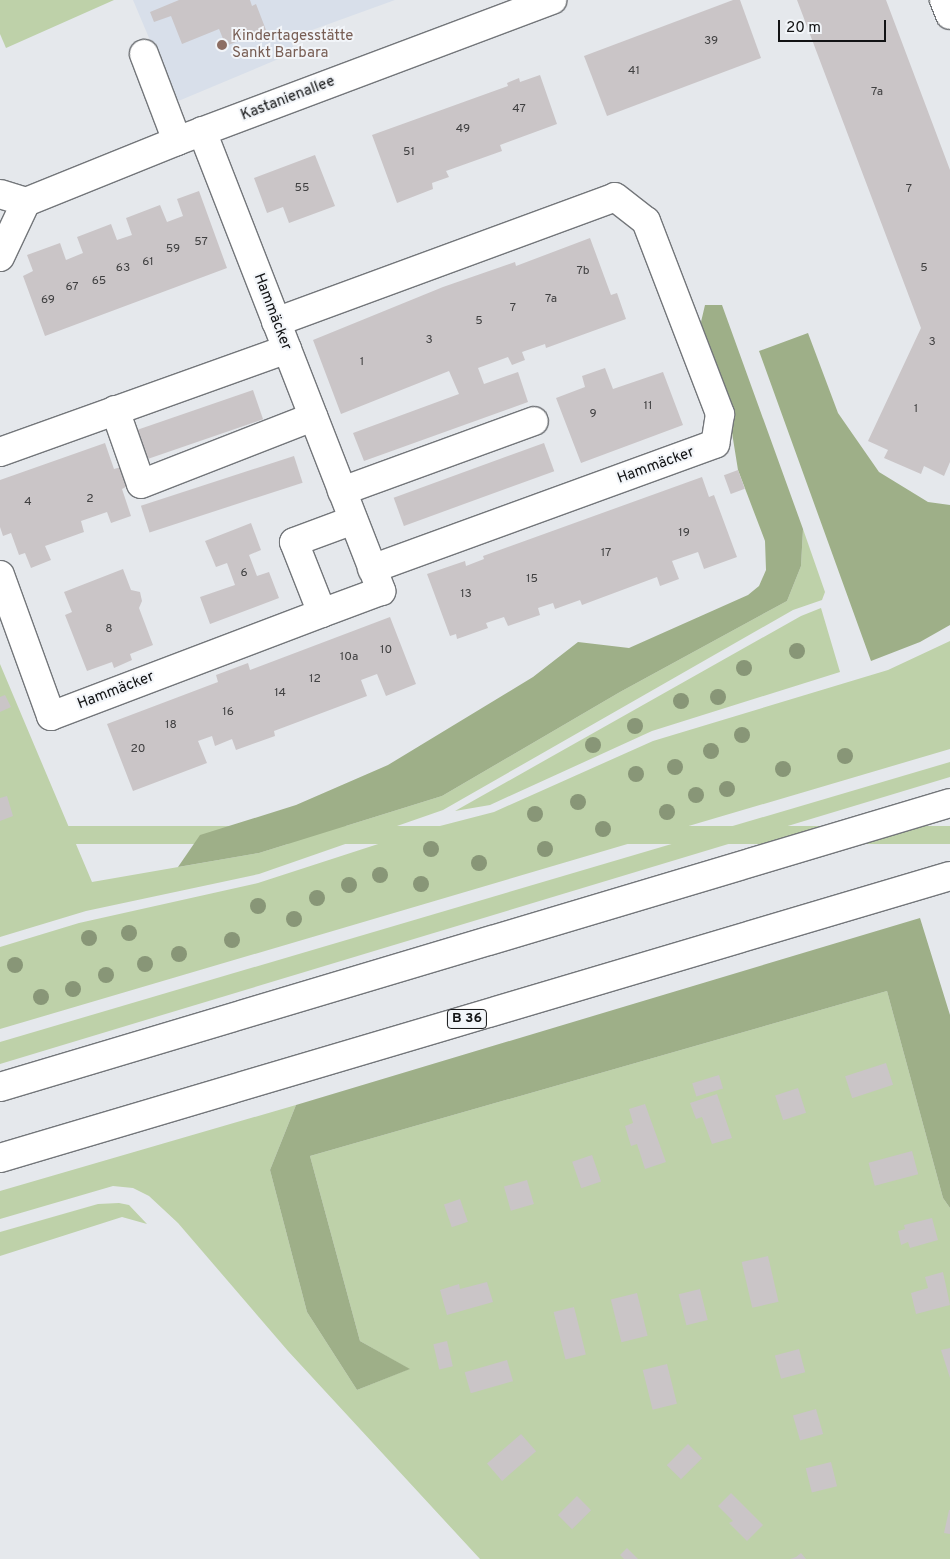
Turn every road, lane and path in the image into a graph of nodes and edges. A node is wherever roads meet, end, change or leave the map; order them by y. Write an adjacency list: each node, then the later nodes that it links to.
1 (552, 0): 3 (main road, Kastanienallee)
2 (944, 0): 4 (main road)
3 (516, 7): 6 (main road, Kastanienallee)
4 (950, 15)
5 (144, 54): 7 (main road)
6 (202, 131): 7 (main road, Kastanienallee); 11 (main road, Hammäcker)
7 (177, 141): 9 (main road, Kastanienallee)
8 (0, 194): 9 (main road)
9 (26, 202): 10 (main road)
10 (0, 256)
11 (276, 322): 12 (main road, Hammäcker); 19 (main road, Hammäcker)
12 (287, 349): 13 (main road); 14 (main road, Hammäcker)
13 (115, 410): 14 (main road); 16 (main road)
14 (313, 417): 17 (main road, Hammäcker)
15 (534, 421): 17 (main road)
16 (0, 452)
17 (342, 491): 18 (main road, Hammäcker)
18 (353, 520): 19 (main road, Hammäcker); 21 (main road)
19 (372, 568): 21 (main road, Hammäcker)
20 (0, 575): 21 (main road, Hammäcker)
21 (322, 613)
22 (950, 803): 24 (main road)
23 (950, 876): 25 (main road, B 36)
24 (0, 1087)
25 (0, 1158)

